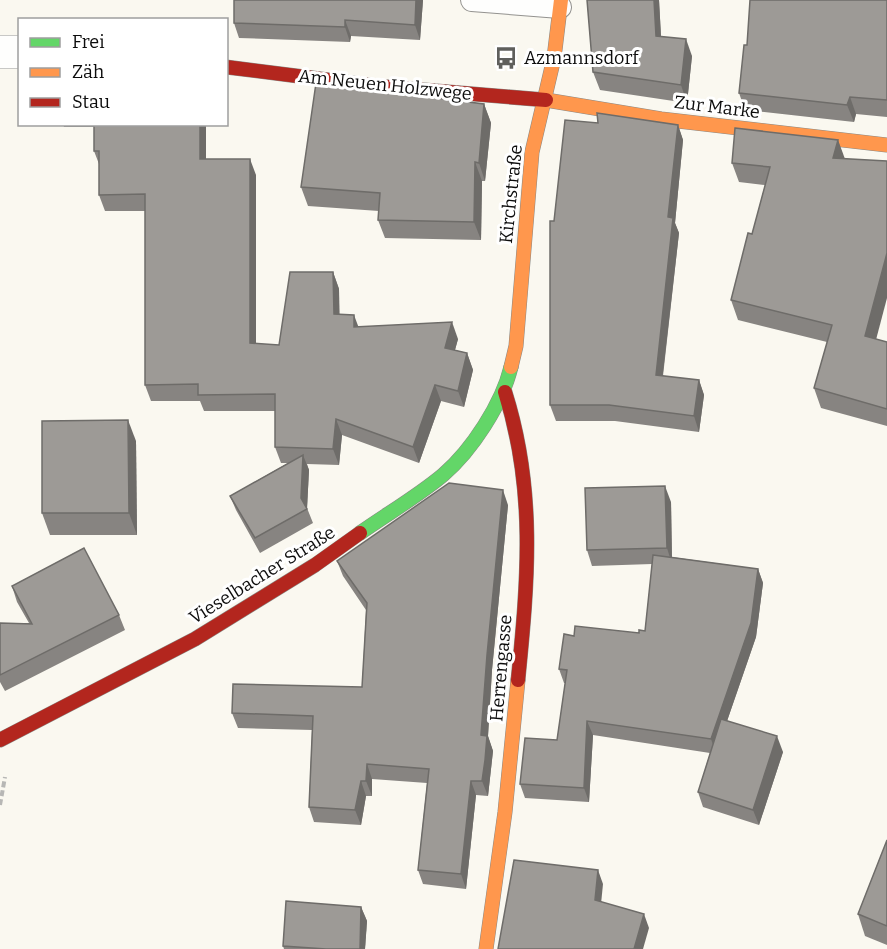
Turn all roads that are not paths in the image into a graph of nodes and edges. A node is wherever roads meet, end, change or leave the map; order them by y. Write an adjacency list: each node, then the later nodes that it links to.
1 (472, 0): 2 (lane)
2 (560, 3): 6 (street, Kirchstraße)
3 (0, 52): 4 (street)
4 (18, 52)
5 (228, 67): 6 (street, Am Neuen Holzwege)
6 (543, 100): 7 (street, Zur Marke); 8 (street, Kirchstraße)
7 (887, 145)
8 (505, 392): 9 (street, Vieselbacher Straße); 10 (street, Herrengasse)
9 (0, 740)
10 (486, 949)

